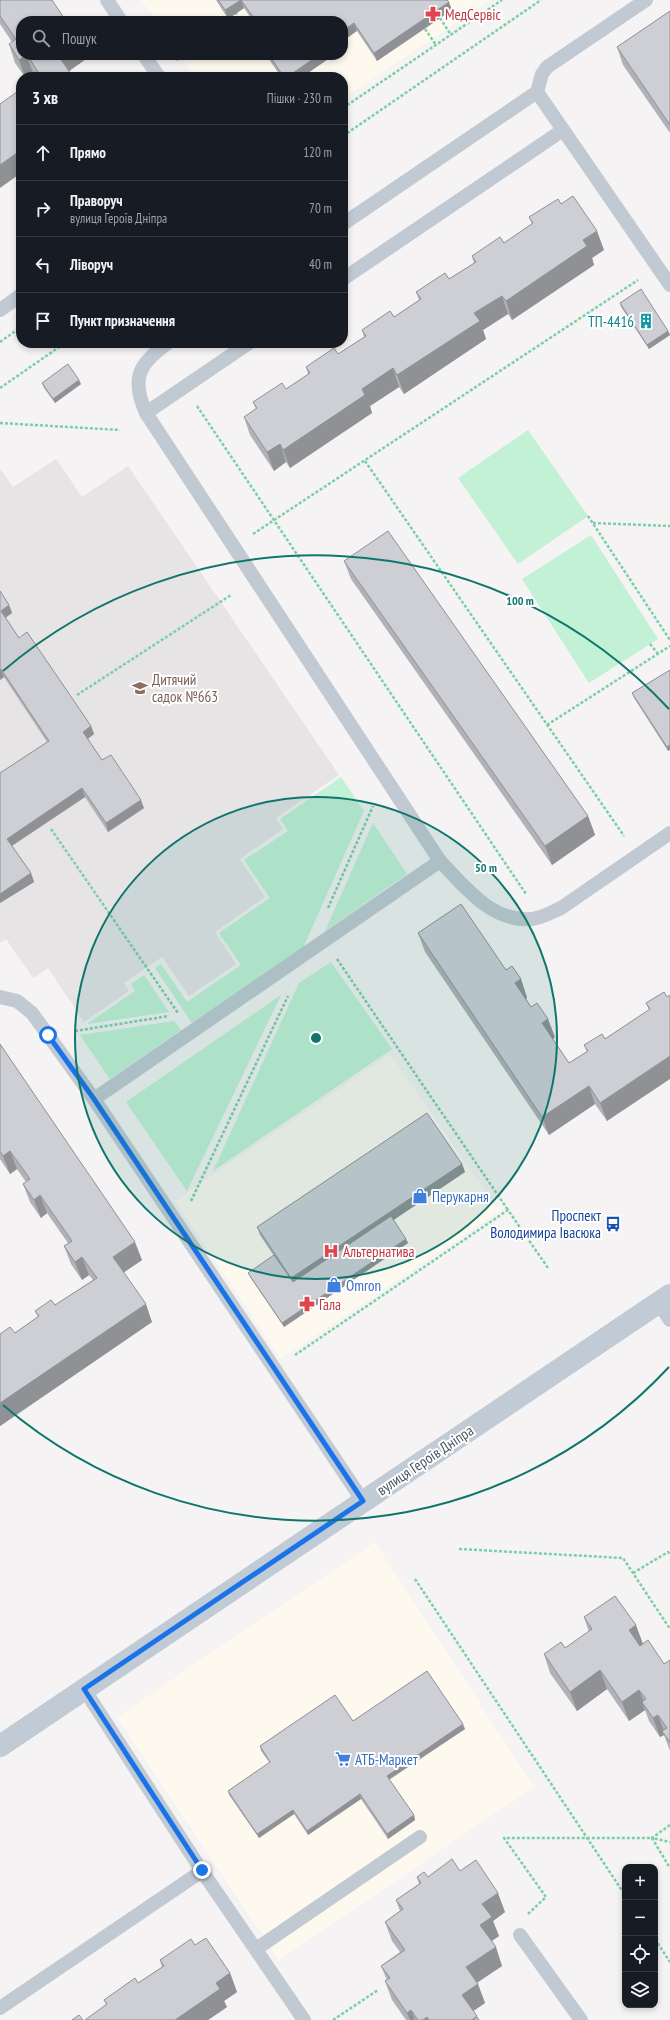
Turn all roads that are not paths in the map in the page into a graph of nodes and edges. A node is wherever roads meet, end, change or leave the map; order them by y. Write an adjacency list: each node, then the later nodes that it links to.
1 (107, 0): 3 (lane)
2 (646, 0): 6 (lane)
3 (118, 16)
4 (147, 60): 5 (lane)
5 (156, 72)
6 (537, 92): 7 (lane); 8 (lane)
7 (563, 130): 9 (lane); 10 (lane)
8 (348, 221)
9 (348, 276)
10 (670, 285)
11 (16, 299): 12 (lane)
12 (0, 310)
13 (158, 348): 15 (lane)
14 (242, 348): 15 (lane)
15 (146, 413): 17 (lane)
16 (670, 833): 17 (lane)
17 (440, 861): 19 (lane)
18 (0, 997): 19 (lane)
19 (94, 1099): 22 (lane)
20 (664, 1298): 21 (lane); 22 (main road, вулиця Героїв Дніпра)
21 (670, 1320)
22 (363, 1501): 23 (main road, вулиця Героїв Дніпра)
23 (84, 1689): 24 (main road, вулиця Героїв Дніпра); 26 (lane)
24 (0, 1746)
25 (420, 1837): 28 (lane)
26 (202, 1870): 28 (lane); 29 (lane)
27 (520, 1935): 31 (lane)
28 (256, 1949): 30 (lane)
29 (0, 2008)
30 (304, 2020)
31 (581, 2020)

